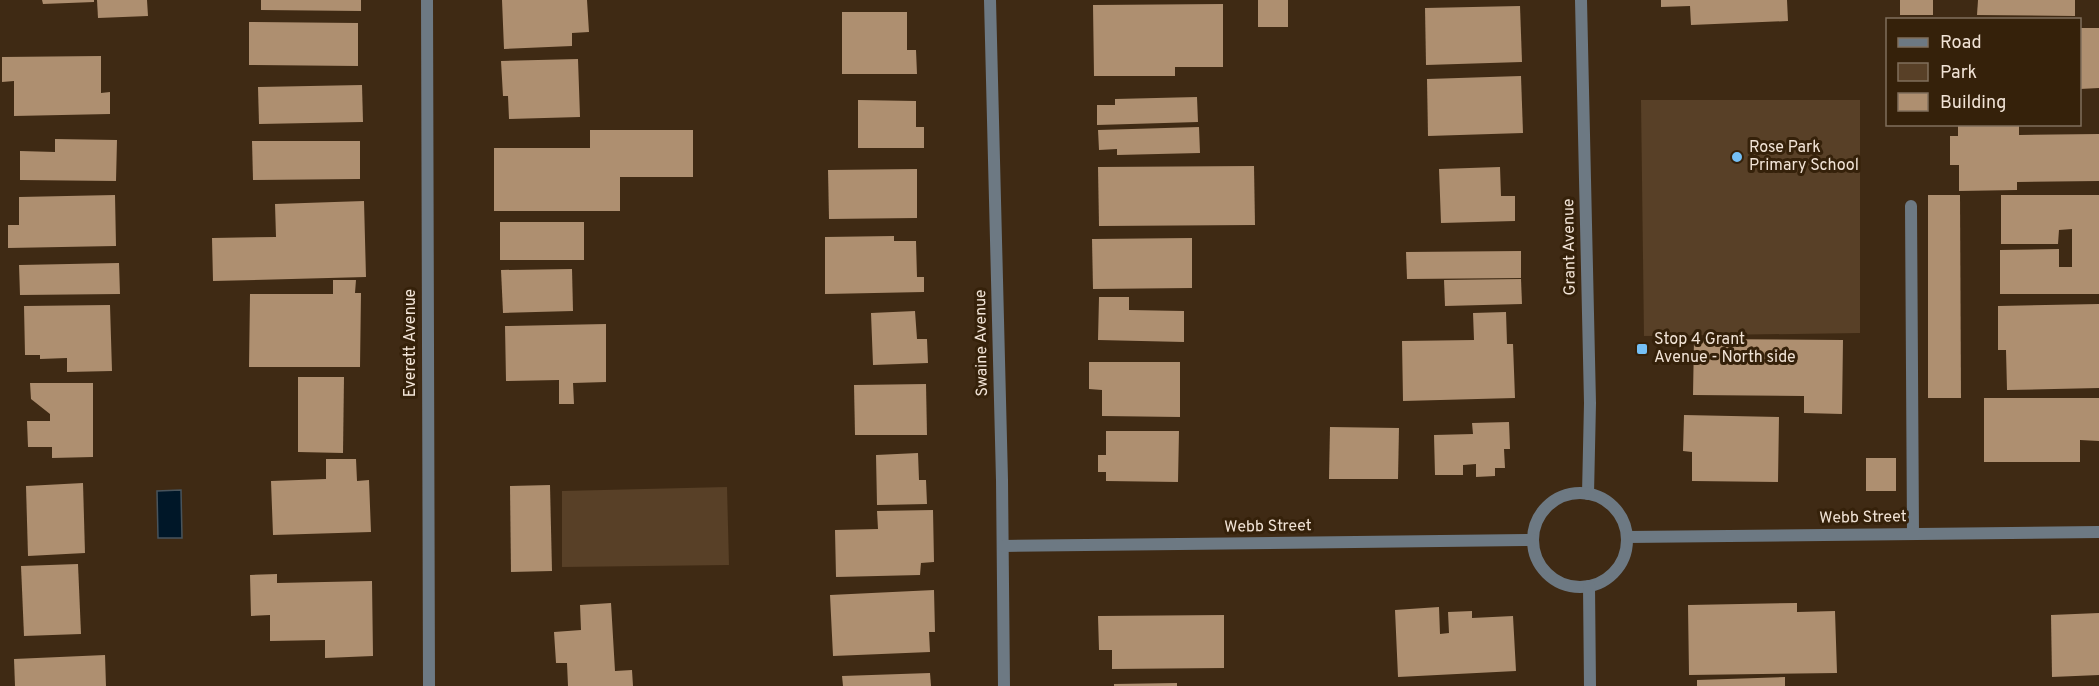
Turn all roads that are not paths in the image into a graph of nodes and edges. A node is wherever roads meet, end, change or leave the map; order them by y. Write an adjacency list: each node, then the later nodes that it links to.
1 (427, 0): 12 (street, Everett Avenue)
2 (990, 0): 10 (street, Swaine Avenue)
3 (1581, 0): 5 (street, Grant Avenue)
4 (1911, 206): 7 (street)
5 (1587, 494): 8 (street); 9 (street)
6 (2099, 532): 7 (street, Webb Street)
7 (1913, 534): 8 (street, Webb Street)
8 (1627, 537): 11 (street)
9 (1533, 540): 10 (street, Webb Street); 11 (street)
10 (1003, 546): 13 (street, Swaine Avenue)
11 (1589, 586): 14 (street)
12 (429, 686)
13 (1004, 686)
14 (1590, 686)

